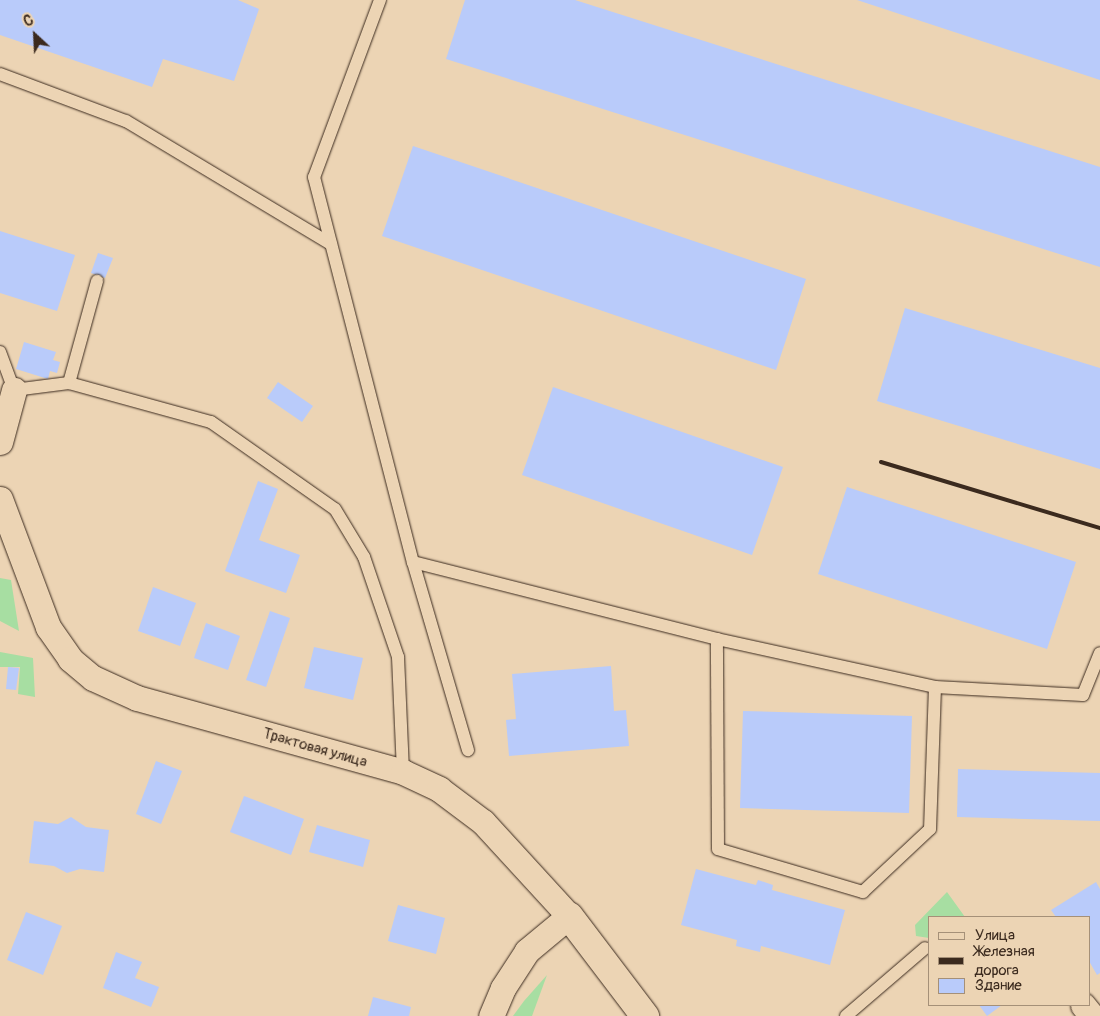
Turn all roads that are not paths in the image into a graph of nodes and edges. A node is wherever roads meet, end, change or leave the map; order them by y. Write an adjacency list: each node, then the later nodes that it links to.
1 (380, 0): 3 (lane)
2 (0, 74): 3 (lane)
3 (331, 244): 10 (lane)
4 (97, 281): 6 (lane)
5 (0, 352): 7 (lane)
6 (69, 383): 7 (lane); 15 (lane)
7 (14, 390): 8 (street)
8 (0, 442)
9 (0, 499): 15 (street, Трактовая улица)
10 (413, 562): 11 (lane); 14 (lane)
11 (717, 639): 13 (lane); 13 (lane)
12 (1100, 653): 13 (lane)
13 (935, 687)
14 (468, 750)
15 (404, 772): 16 (street, Трактовая улица)
16 (569, 916): 19 (street); 20 (street, Трактовая улица)
17 (925, 948): 21 (lane)
18 (1084, 1006): 22 (street)
19 (491, 1016)
20 (645, 1016)
21 (846, 1016)
22 (1092, 1016)

